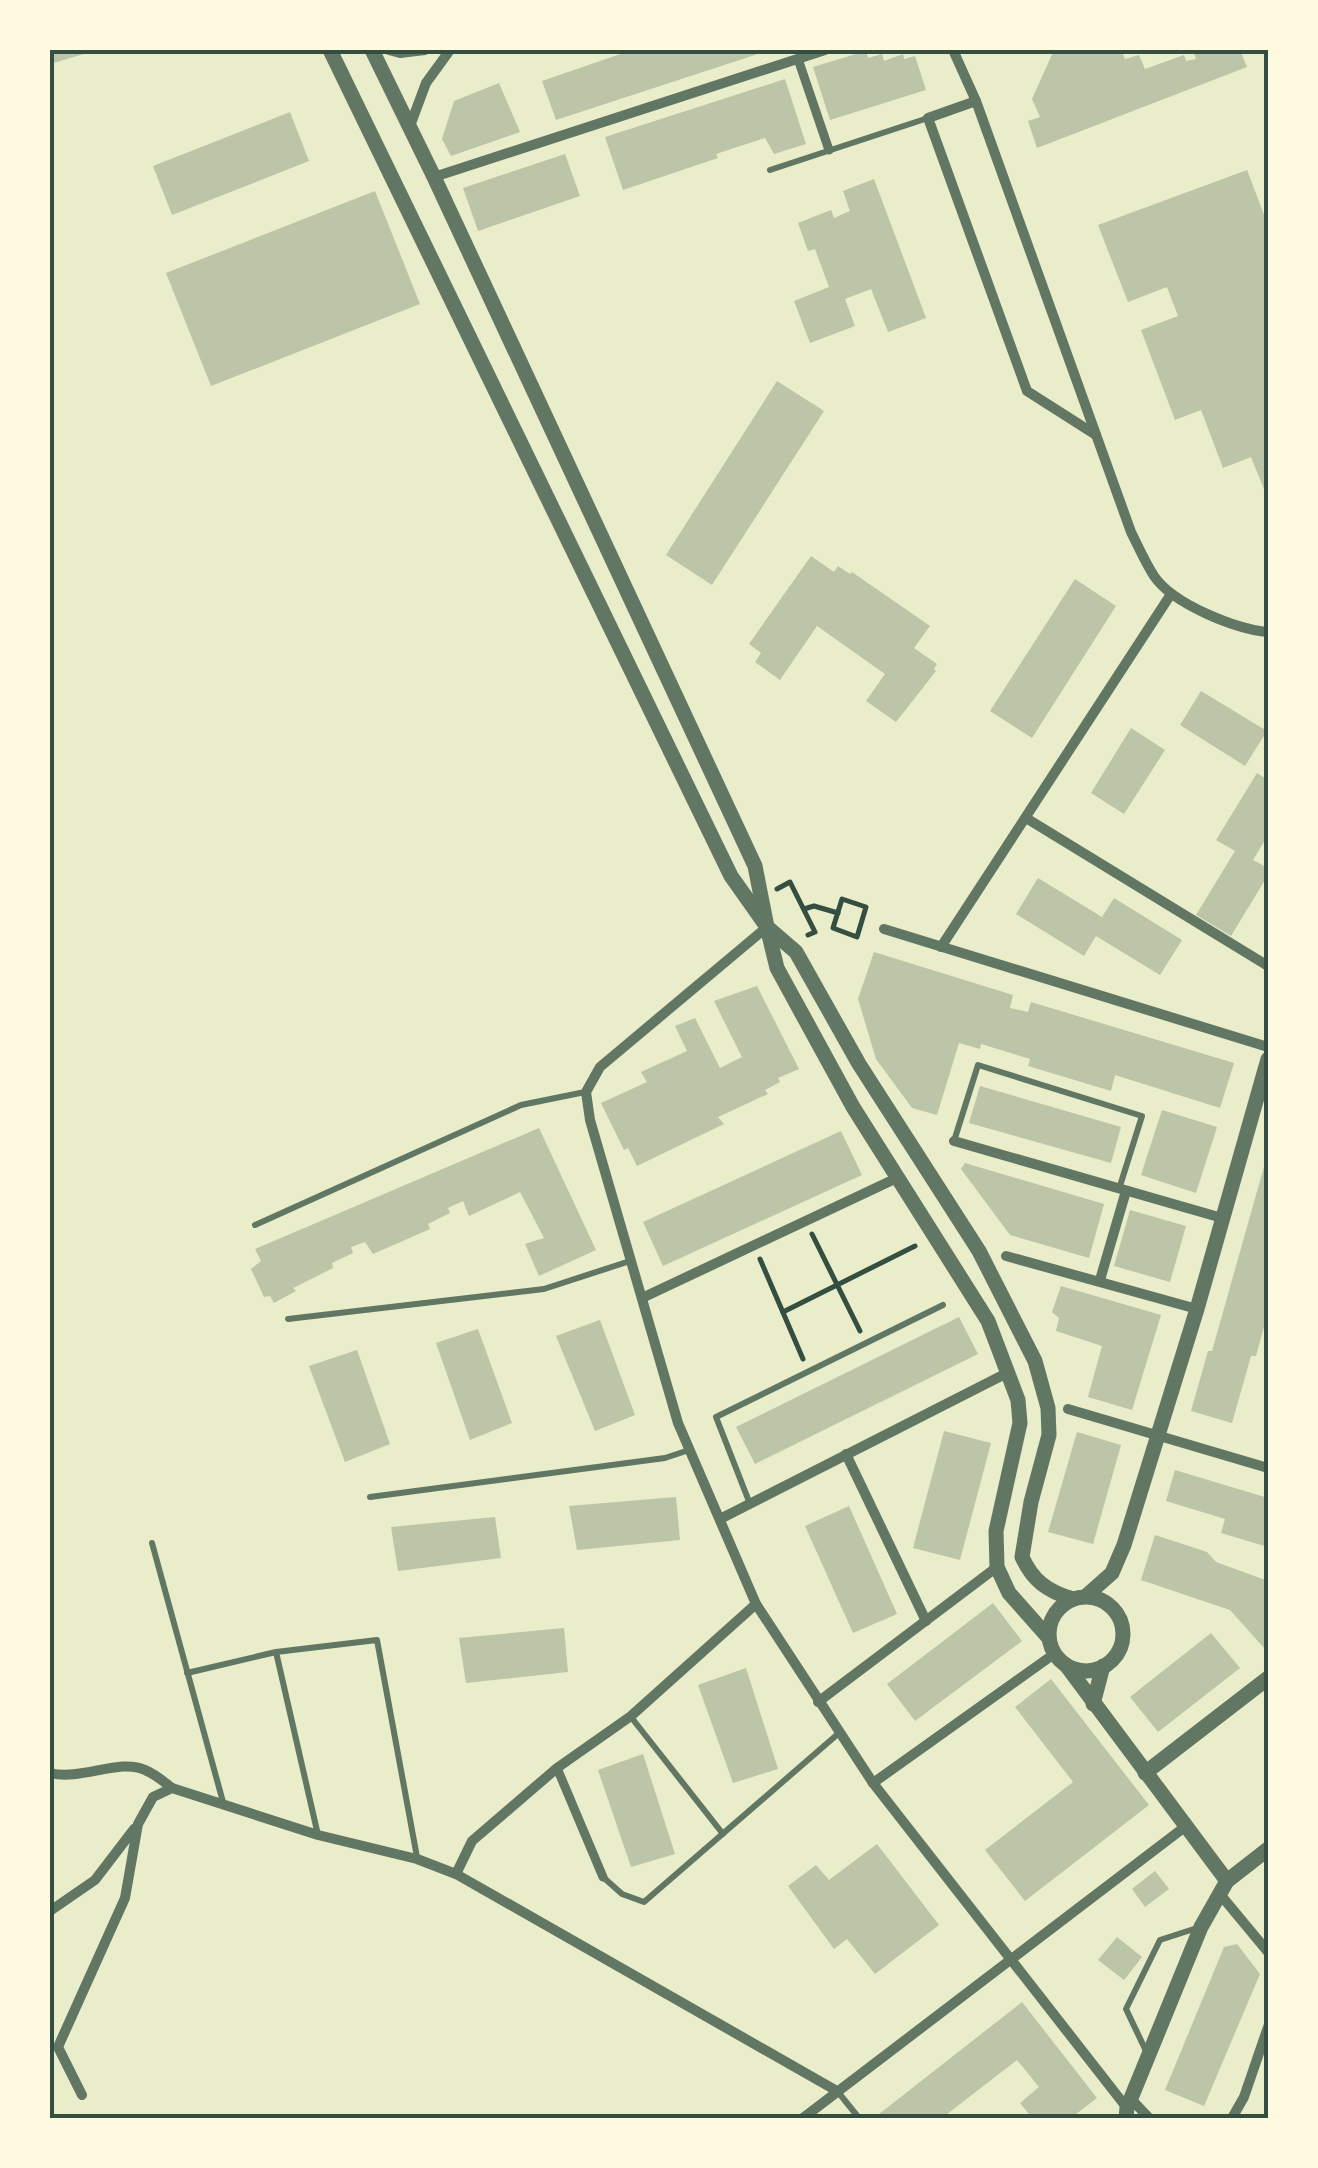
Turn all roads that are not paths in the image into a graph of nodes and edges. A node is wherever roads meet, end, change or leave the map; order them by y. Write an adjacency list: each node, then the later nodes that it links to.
1 (330, 50): 19 (street)
2 (372, 50): 11 (street)
3 (389, 50): 4 (street)
4 (425, 50)
5 (450, 50): 11 (street)
6 (825, 50): 8 (street)
7 (953, 50): 9 (street)
8 (798, 59): 12 (street); 14 (street)
9 (976, 101): 10 (street); 15 (street)
10 (928, 118): 12 (lane); 15 (street)
11 (410, 127): 14 (street)
12 (829, 150): 13 (lane)
13 (770, 170)
14 (434, 177): 19 (street)
15 (1096, 435): 16 (street)
16 (1171, 594): 17 (street); 18 (street)
17 (1268, 632)
18 (1026, 818): 21 (street); 22 (street)
19 (767, 928): 25 (street); 27 (street); 49 (street)
20 (884, 929): 21 (street)
21 (940, 947): 23 (street)
22 (1268, 966)
23 (1268, 1047)
24 (1268, 1059): 29 (street)
25 (586, 1092): 30 (lane); 32 (street)
26 (954, 1141): 28 (street); 28 (lane)
27 (899, 1177): 34 (street); 38 (street)
28 (1122, 1190): 29 (street); 33 (street)
29 (1222, 1218): 36 (street)
30 (255, 1225)
31 (1006, 1256): 33 (street)
32 (630, 1261): 34 (street); 37 (lane)
33 (1100, 1280): 36 (street)
34 (642, 1298): 41 (street)
35 (943, 1305): 45 (lane)
36 (1197, 1309): 40 (street)
37 (288, 1319)
38 (1009, 1372): 42 (street); 48 (street)
39 (1068, 1408): 40 (street)
40 (1158, 1434): 43 (street); 49 (street)
41 (689, 1450): 44 (lane); 46 (street)
42 (846, 1454): 45 (street); 51 (street)
43 (1268, 1468)
44 (370, 1498)
45 (750, 1505): 46 (street)
46 (720, 1519): 50 (street)
47 (152, 1543): 56 (lane)
48 (997, 1567): 51 (street); 52 (street)
49 (1079, 1598): 52 (street); 55 (street)
50 (756, 1604): 58 (street); 60 (street)
51 (926, 1621): 58 (street)
52 (1048, 1636): 54 (street)
53 (276, 1652): 56 (lane); 71 (lane); 73 (lane)
54 (1060, 1660): 55 (street); 59 (street); 65 (street)
55 (1103, 1666): 59 (street)
56 (187, 1673): 67 (lane)
57 (1268, 1678): 64 (street)
58 (818, 1702): 61 (street)
59 (1093, 1704): 64 (street)
60 (631, 1716): 62 (street); 70 (lane)
61 (839, 1734): 65 (street); 70 (lane)
62 (557, 1768): 74 (street); 75 (street)
63 (50, 1773): 66 (street)
64 (1146, 1774): 69 (street)
65 (873, 1783): 80 (street)
66 (172, 1788): 67 (street); 68 (street)
67 (223, 1802): 71 (street)
68 (138, 1824): 77 (street); 84 (street)
69 (1186, 1826): 76 (street); 80 (street)
70 (723, 1834): 75 (lane)
71 (318, 1835): 73 (street)
72 (1268, 1848): 76 (street)
73 (417, 1858): 74 (street)
74 (456, 1874): 83 (street)
75 (603, 1877)
76 (1223, 1887): 78 (street); 79 (street)
77 (50, 1910)
78 (1201, 1926): 82 (street); 82 (lane)
79 (1268, 1952)
80 (1010, 1958): 83 (street); 85 (street)
81 (1268, 2027): 89 (street)
82 (1148, 2056): 85 (street)
83 (837, 2090): 86 (street); 87 (lane)
84 (82, 2095)
85 (1128, 2108): 88 (street)
86 (803, 2118)
87 (859, 2118)
88 (1149, 2118)
89 (1232, 2118)

